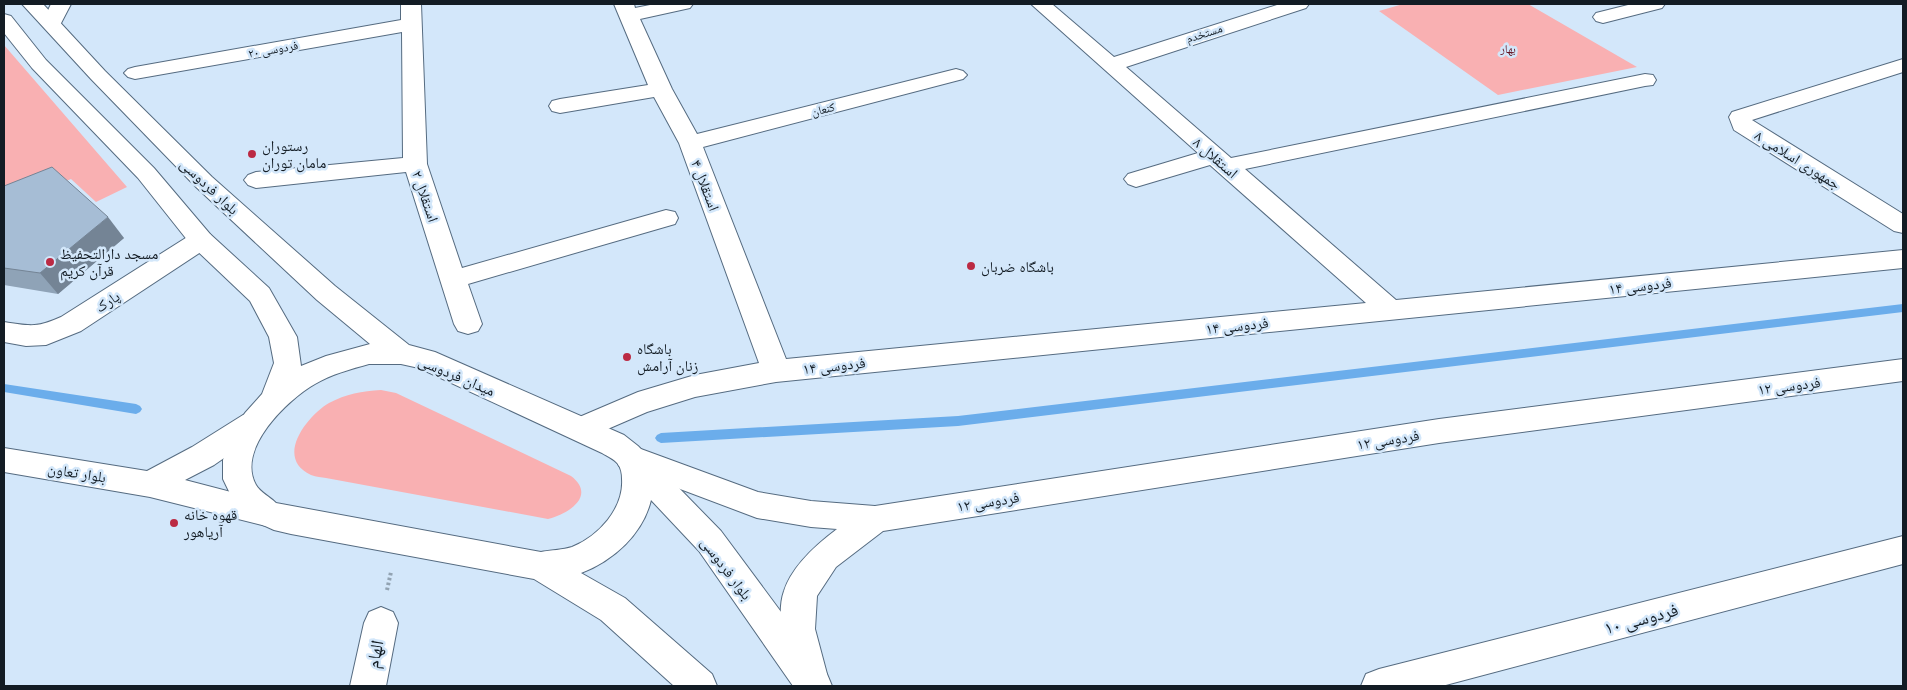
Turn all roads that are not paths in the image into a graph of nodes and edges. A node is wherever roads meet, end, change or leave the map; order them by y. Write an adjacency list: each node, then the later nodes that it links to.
1 (32, 4): 8 (street, بلوار فردوسی)
2 (683, 4): 7 (street)
3 (1041, 4): 12 (street, استقلال ۸)
4 (1299, 4): 6 (street, مستخدم)
5 (1655, 4): 10 (street)
6 (1258, 9): 12 (street, مستخدم)
7 (626, 10): 17 (street, استقلال ۴)
8 (56, 13): 32 (street, بلوار فردوسی)
9 (411, 14): 14 (street, فردوسی ۲۰); 21 (street, استقلال ۲)
10 (1603, 17)
11 (4, 20): 26 (street)
12 (1110, 65): 20 (street, استقلال ۸)
13 (1903, 65): 25 (street, جمهوری اسلامی ۸)
14 (136, 73)
15 (956, 75): 19 (street, کنعان)
16 (1645, 80): 20 (street)
17 (661, 89): 18 (street); 19 (street, استقلال ۴)
18 (560, 106)
19 (690, 143): 34 (street, استقلال ۴)
20 (1220, 161): 22 (street); 29 (street, استقلال ۸)
21 (414, 164): 23 (street); 28 (street, استقلال ۲)
22 (1136, 178)
23 (256, 180)
24 (666, 218): 28 (street)
25 (1903, 225)
26 (201, 240): 31 (street, پارک); 35 (street)
27 (1903, 259): 29 (street, فردوسی ۱۴)
28 (454, 279): 30 (street, استقلال ۲)
29 (1391, 310): 34 (street, فردوسی ۱۴)
30 (468, 324)
31 (4, 332)
32 (400, 354): 35 (street, میدان فردوسی); 37 (street, میدان فردوسی)
33 (1903, 370): 42 (street, فردوسی ۱۲)
34 (776, 371): 37 (street, فردوسی ۱۴)
35 (275, 398): 36 (street, میدان فردوسی)
36 (252, 423): 40 (street); 41 (street, میدان فردوسی)
37 (580, 429): 38 (street, میدان فردوسی)
38 (630, 457): 42 (street, فردوسی ۱۲); 44 (street, میدان فردوسی); 46 (street, بلوار فردوسی)
39 (4, 460): 40 (street, بلوار تعاون)
40 (150, 484): 41 (street, بلوار تعاون)
41 (266, 513): 44 (street, میدان فردوسی)
42 (874, 519): 46 (street)
43 (1903, 550): 49 (street, فردوسی ۱۰)
44 (541, 566): 48 (street)
45 (380, 622): 47 (street, الهام)
46 (813, 685)
47 (368, 686)
48 (699, 686)
49 (1379, 686)

